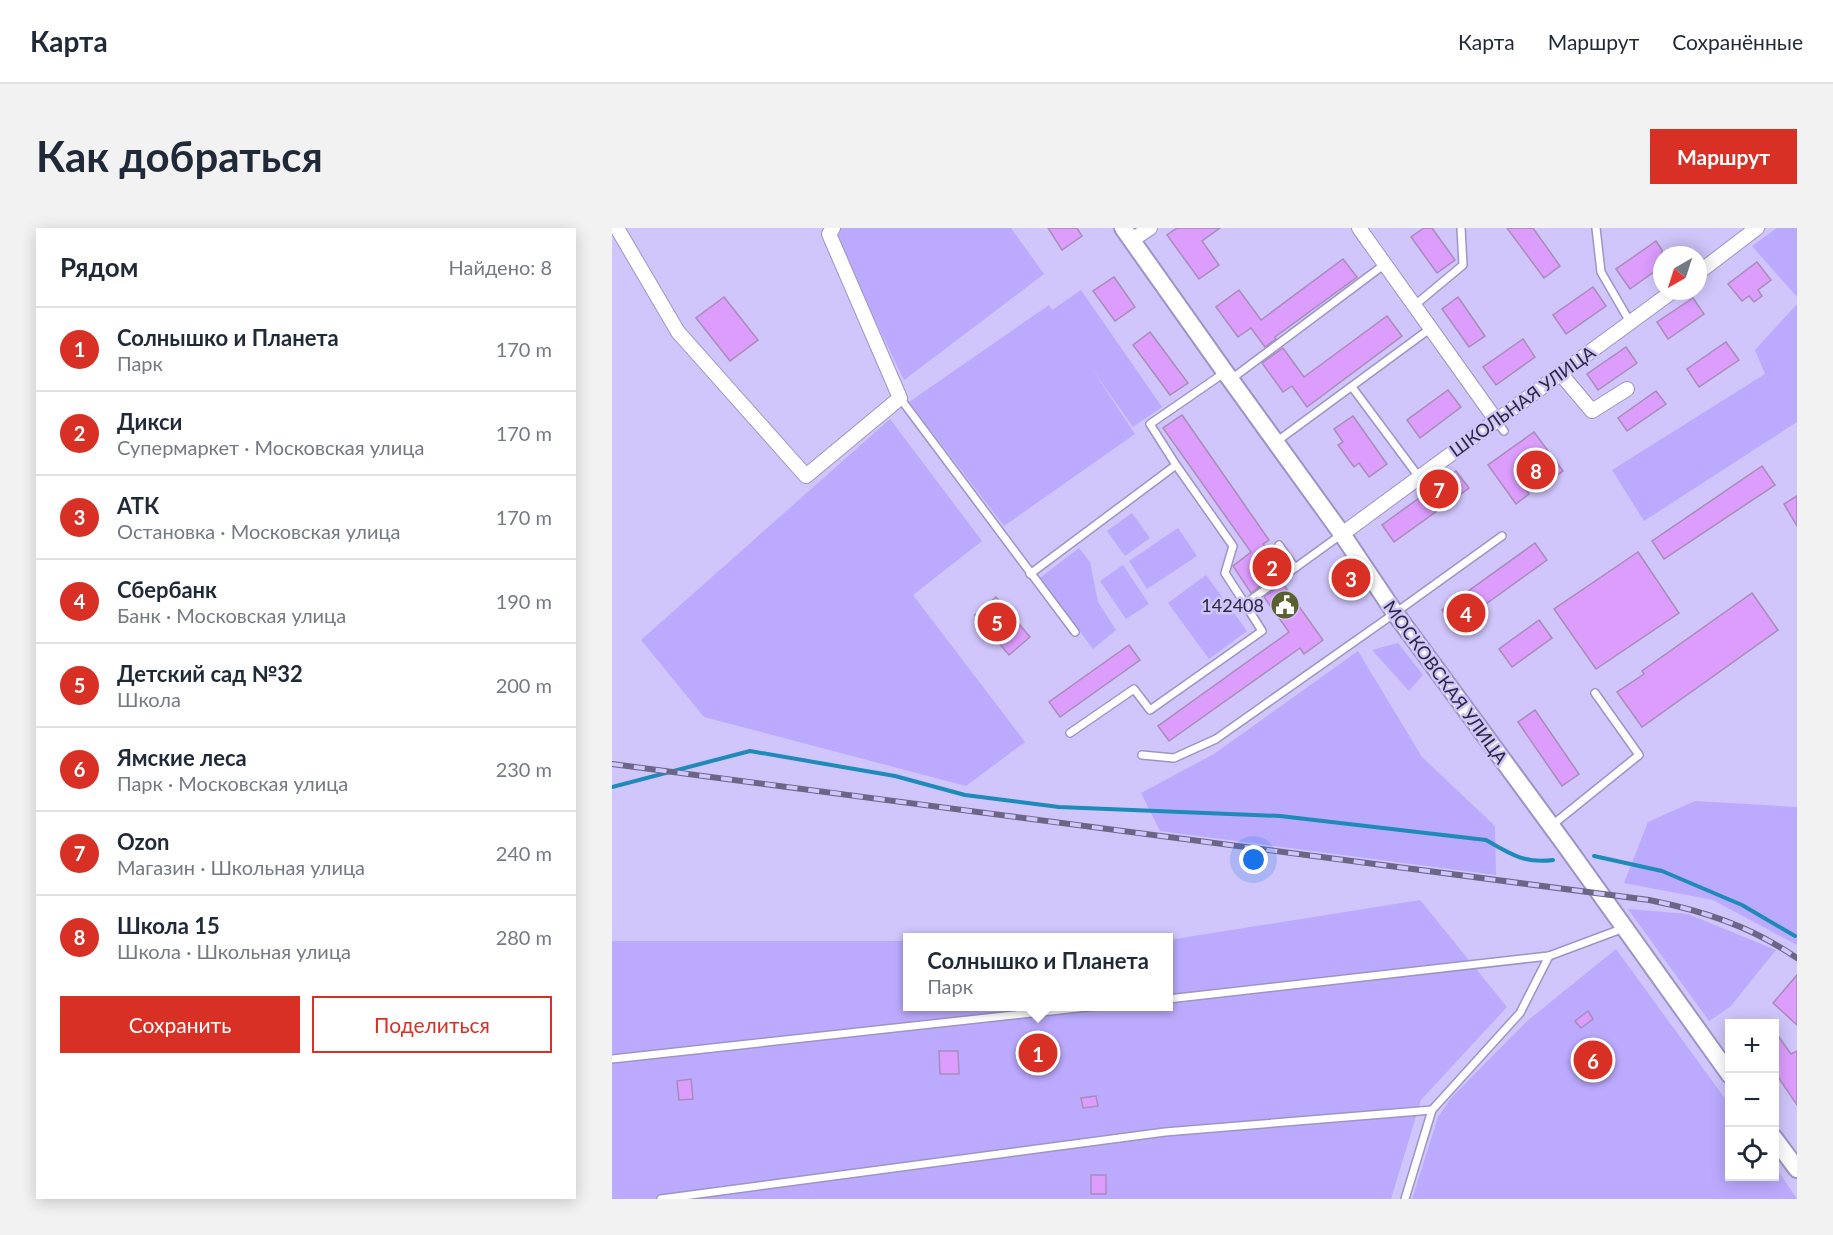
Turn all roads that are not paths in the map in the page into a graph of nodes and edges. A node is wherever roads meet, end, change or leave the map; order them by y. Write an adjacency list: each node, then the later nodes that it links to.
1 (617, 228): 19 (street)
2 (834, 228): 19 (street)
3 (1150, 228): 8 (street)
4 (1359, 228): 9 (street)
5 (1461, 228): 12 (lane)
6 (1596, 228): 13 (lane)
7 (1756, 228): 10 (street)
8 (1128, 234): 16 (street, МОСКОВСКАЯ УЛИЦА)
9 (1385, 264): 12 (street); 16 (lane)
10 (1707, 266)
11 (1661, 300): 13 (street, ШКОЛЬНАЯ УЛИЦА)
12 (1415, 305): 14 (street)
13 (1630, 322): 15 (street, ШКОЛЬНАЯ УЛИЦА)
14 (1431, 328): 17 (lane); 20 (street)
15 (1560, 374): 18 (street); 20 (street, ШКОЛЬНАЯ УЛИЦА)
16 (1228, 376): 21 (street, МОСКОВСКАЯ УЛИЦА); 22 (lane)
17 (1352, 387): 21 (lane); 23 (lane)
18 (1627, 389)
19 (900, 398): 28 (lane)
20 (1500, 425): 23 (street, ШКОЛЬНАЯ УЛИЦА)
21 (1276, 442): 24 (street, МОСКОВСКАЯ УЛИЦА)
22 (1176, 465): 28 (lane); 29 (lane)
23 (1419, 477): 24 (street, ШКОЛЬНАЯ УЛИЦА)
24 (1342, 534): 27 (lane); 30 (street, МОСКОВСКАЯ УЛИЦА)
25 (1502, 536): 30 (lane)
26 (1279, 545): 27 (lane)
27 (1295, 568): 29 (lane)
28 (1030, 574): 31 (lane)
29 (1245, 604): 33 (lane)
30 (1395, 613): 34 (lane); 35 (street, МОСКОВСКАЯ УЛИЦА)
31 (1075, 632)
32 (1595, 693): 35 (lane)
33 (1070, 733)
34 (1143, 755)
35 (1551, 826): 36 (street, МОСКОВСКАЯ УЛИЦА)
36 (1624, 928): 37 (lane); 41 (street, МОСКОВСКАЯ УЛИЦА)
37 (1549, 956): 38 (lane); 42 (lane)
38 (1173, 998)
39 (1050, 1011): 40 (lane)
40 (612, 1059)
41 (1729, 1073)
42 (1432, 1110): 45 (lane); 46 (lane)
43 (1779, 1144): 44 (street)
44 (1797, 1169)
45 (661, 1199)
46 (1405, 1199)

